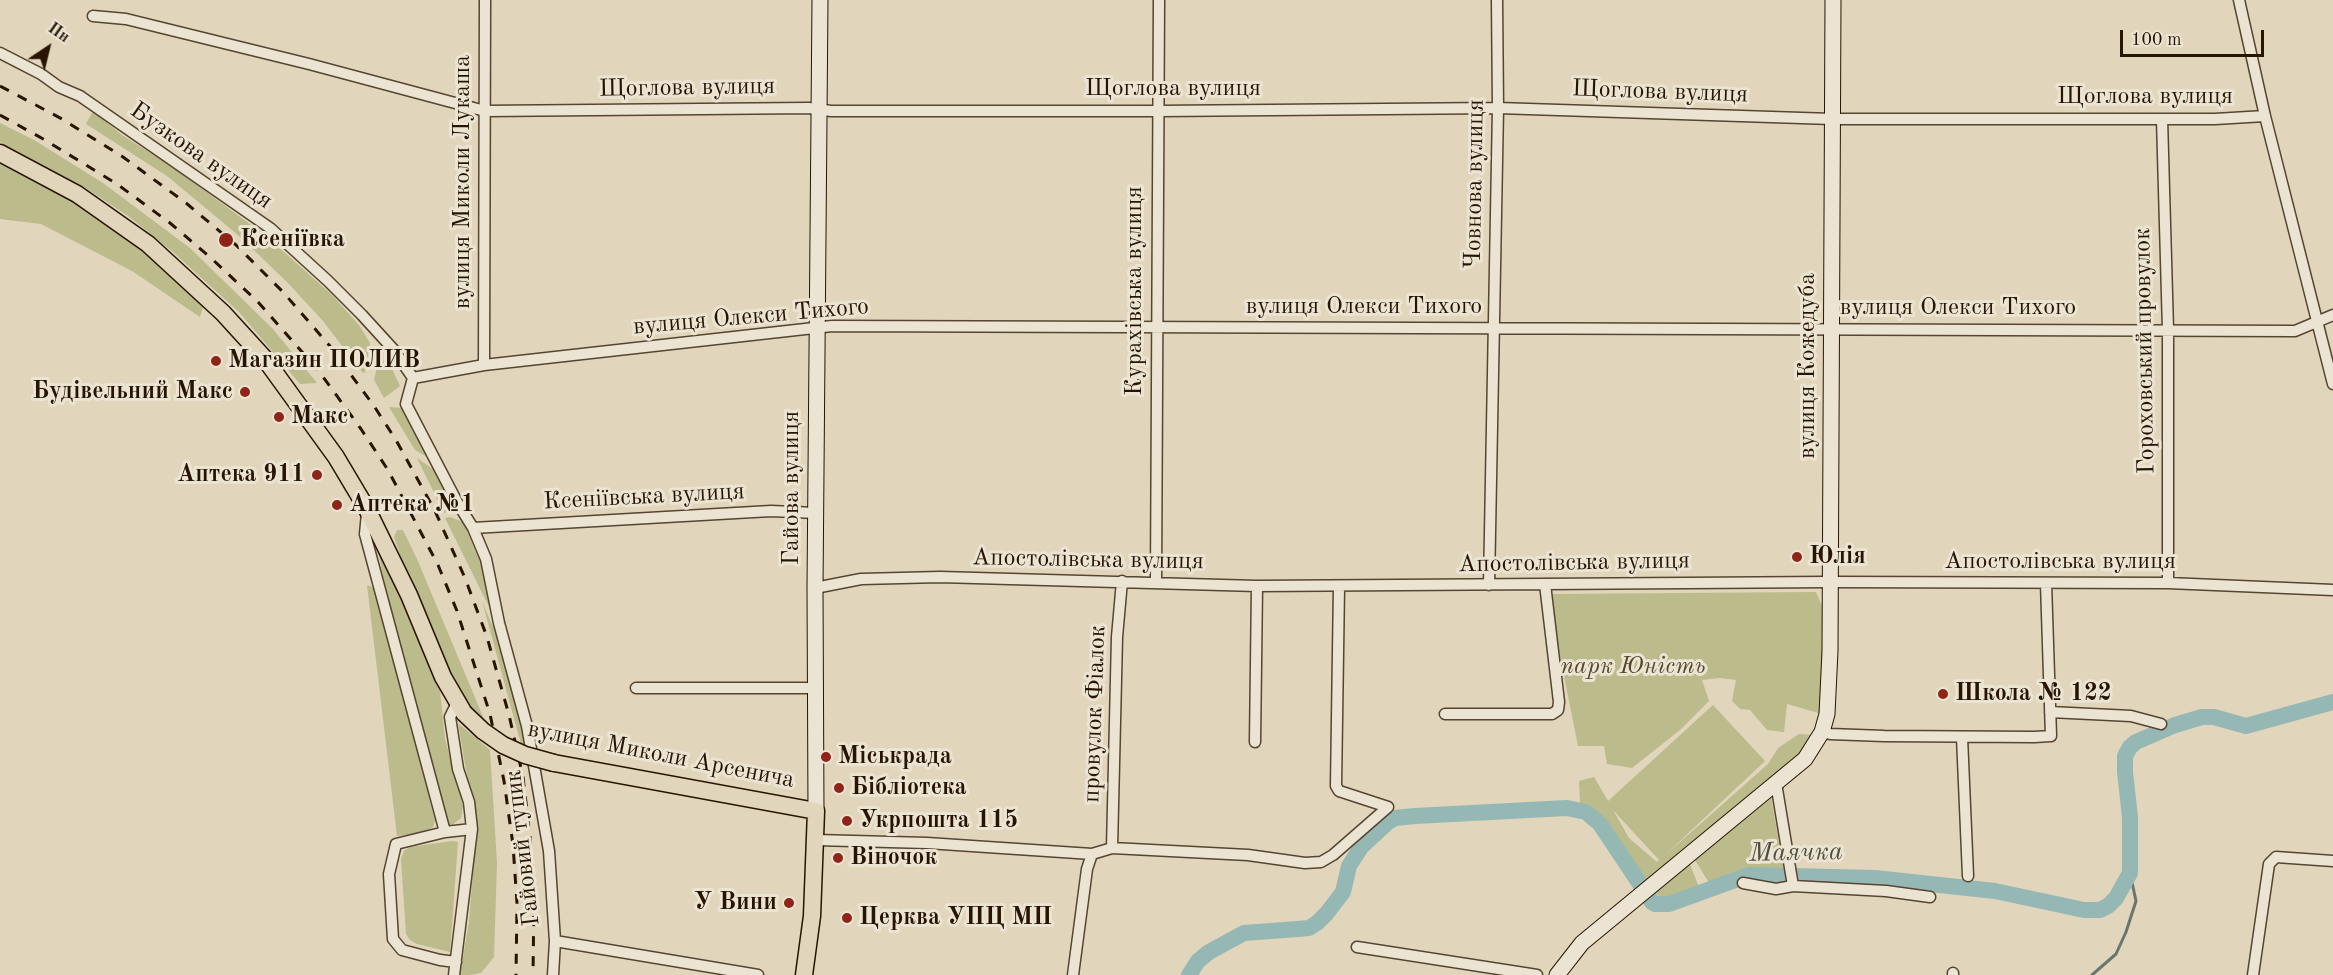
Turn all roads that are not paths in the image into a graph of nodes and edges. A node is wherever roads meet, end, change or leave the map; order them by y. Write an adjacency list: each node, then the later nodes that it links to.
1 (485, 0): 11 (street, вулиця Миколи Лукаша)
2 (820, 0): 10 (street, Гайова вулиця)
3 (1159, 0): 12 (street, Курахівська вулиця)
4 (1497, 0): 9 (street, Човнова вулиця)
5 (1833, 0): 15 (street, вулиця Кожедуба)
6 (2239, 0): 13 (street)
7 (93, 16): 11 (street, Щоглова вулиця)
8 (0, 53): 25 (street, Бузкова вулиця)
9 (1498, 108): 12 (street, Щоглова вулиця); 15 (street, Щоглова вулиця); 21 (street, Човнова вулиця)
10 (820, 109): 11 (street, Щоглова вулиця); 12 (street, Щоглова вулиця); 19 (street, Гайова вулиця)
11 (485, 111): 24 (street, вулиця Миколи Лукаша)
12 (1159, 111): 20 (street, Курахівська вулиця)
13 (2265, 116): 14 (street, Щоглова вулиця); 18 (street)
14 (2162, 118): 15 (street, Щоглова вулиця); 23 (street, Гороховський провулок)
15 (1832, 119): 22 (street, вулиця Кожедуба)
16 (0, 153): 27 (main road, вулиця Миколи Арсенича)
17 (2333, 315): 18 (street, вулиця Олекси Тихого)
18 (2317, 321): 23 (street, вулиця Олекси Тихого); 26 (street)
19 (818, 327): 20 (street, вулиця Олекси Тихого); 24 (street, вулиця Олекси Тихого); 28 (street, Гайова вулиця)
20 (1156, 327): 21 (street, вулиця Олекси Тихого); 31 (street, Курахівська вулиця)
21 (1494, 329): 22 (street, вулиця Олекси Тихого); 36 (street, Човнова вулиця)
22 (1832, 329): 23 (street, вулиця Олекси Тихого); 32 (street, вулиця Кожедуба)
23 (2168, 330): 35 (street, Гороховський провулок)
24 (483, 365): 25 (street, вулиця Олекси Тихого)
25 (413, 378): 29 (street, Гайовий тупик)
26 (2333, 384)
27 (367, 509): 43 (main road, вулиця Миколи Арсенича); 53 (street)
28 (816, 513): 29 (street, Ксеніївська вулиця); 39 (street, Гайова вулиця)
29 (473, 528): 62 (street, Гайовий тупик)
30 (1122, 581): 31 (street, Апостолівська вулиця); 39 (street, Апостолівська вулиця); 55 (street, провулок Фіалок)
31 (1156, 581): 37 (street, Апостолівська вулиця)
32 (1829, 582): 33 (street, Апостолівська вулиця); 34 (street, Апостолівська вулиця); 47 (street, вулиця Кожедуба)
33 (2046, 583): 35 (street, Апостолівська вулиця); 44 (street)
34 (1545, 584): 36 (street, Апостолівська вулиця); 45 (street)
35 (2168, 584): 40 (street, Апостолівська вулиця)
36 (1489, 585): 38 (street, Апостолівська вулиця)
37 (1257, 586): 38 (street, Апостолівська вулиця); 49 (street)
38 (1339, 586): 55 (street)
39 (815, 588): 42 (street, Гайова вулиця)
40 (2333, 590)
41 (636, 688): 42 (street)
42 (817, 688): 51 (street, Гайова вулиця)
43 (461, 708): 51 (main road, вулиця Миколи Арсенича, bridge); 52 (street)
44 (2050, 712): 46 (street); 48 (street)
45 (1445, 714)
46 (2161, 724)
47 (1822, 732): 48 (street); 50 (street)
48 (1962, 737): 58 (street)
49 (1255, 742)
50 (1773, 785): 60 (street); 71 (street)
51 (816, 811): 54 (main road, Гайова вулиця)
52 (472, 829): 53 (street); 64 (street)
53 (445, 832): 64 (street)
54 (816, 840): 56 (street); 68 (main road, Гайова вулиця)
55 (1112, 848): 56 (street)
56 (1092, 854): 69 (street)
57 (2333, 861): 72 (street)
58 (1968, 876)
59 (1743, 883): 60 (street)
60 (1793, 883): 61 (street)
61 (1930, 897)
62 (555, 941): 66 (street, Гайовий тупик); 67 (street)
63 (1358, 947): 70 (street)
64 (456, 962): 65 (street)
65 (454, 975)
66 (553, 975)
67 (758, 975)
68 (804, 975)
69 (1073, 975)
70 (1537, 975)
71 (1557, 975)
72 (2253, 975)

